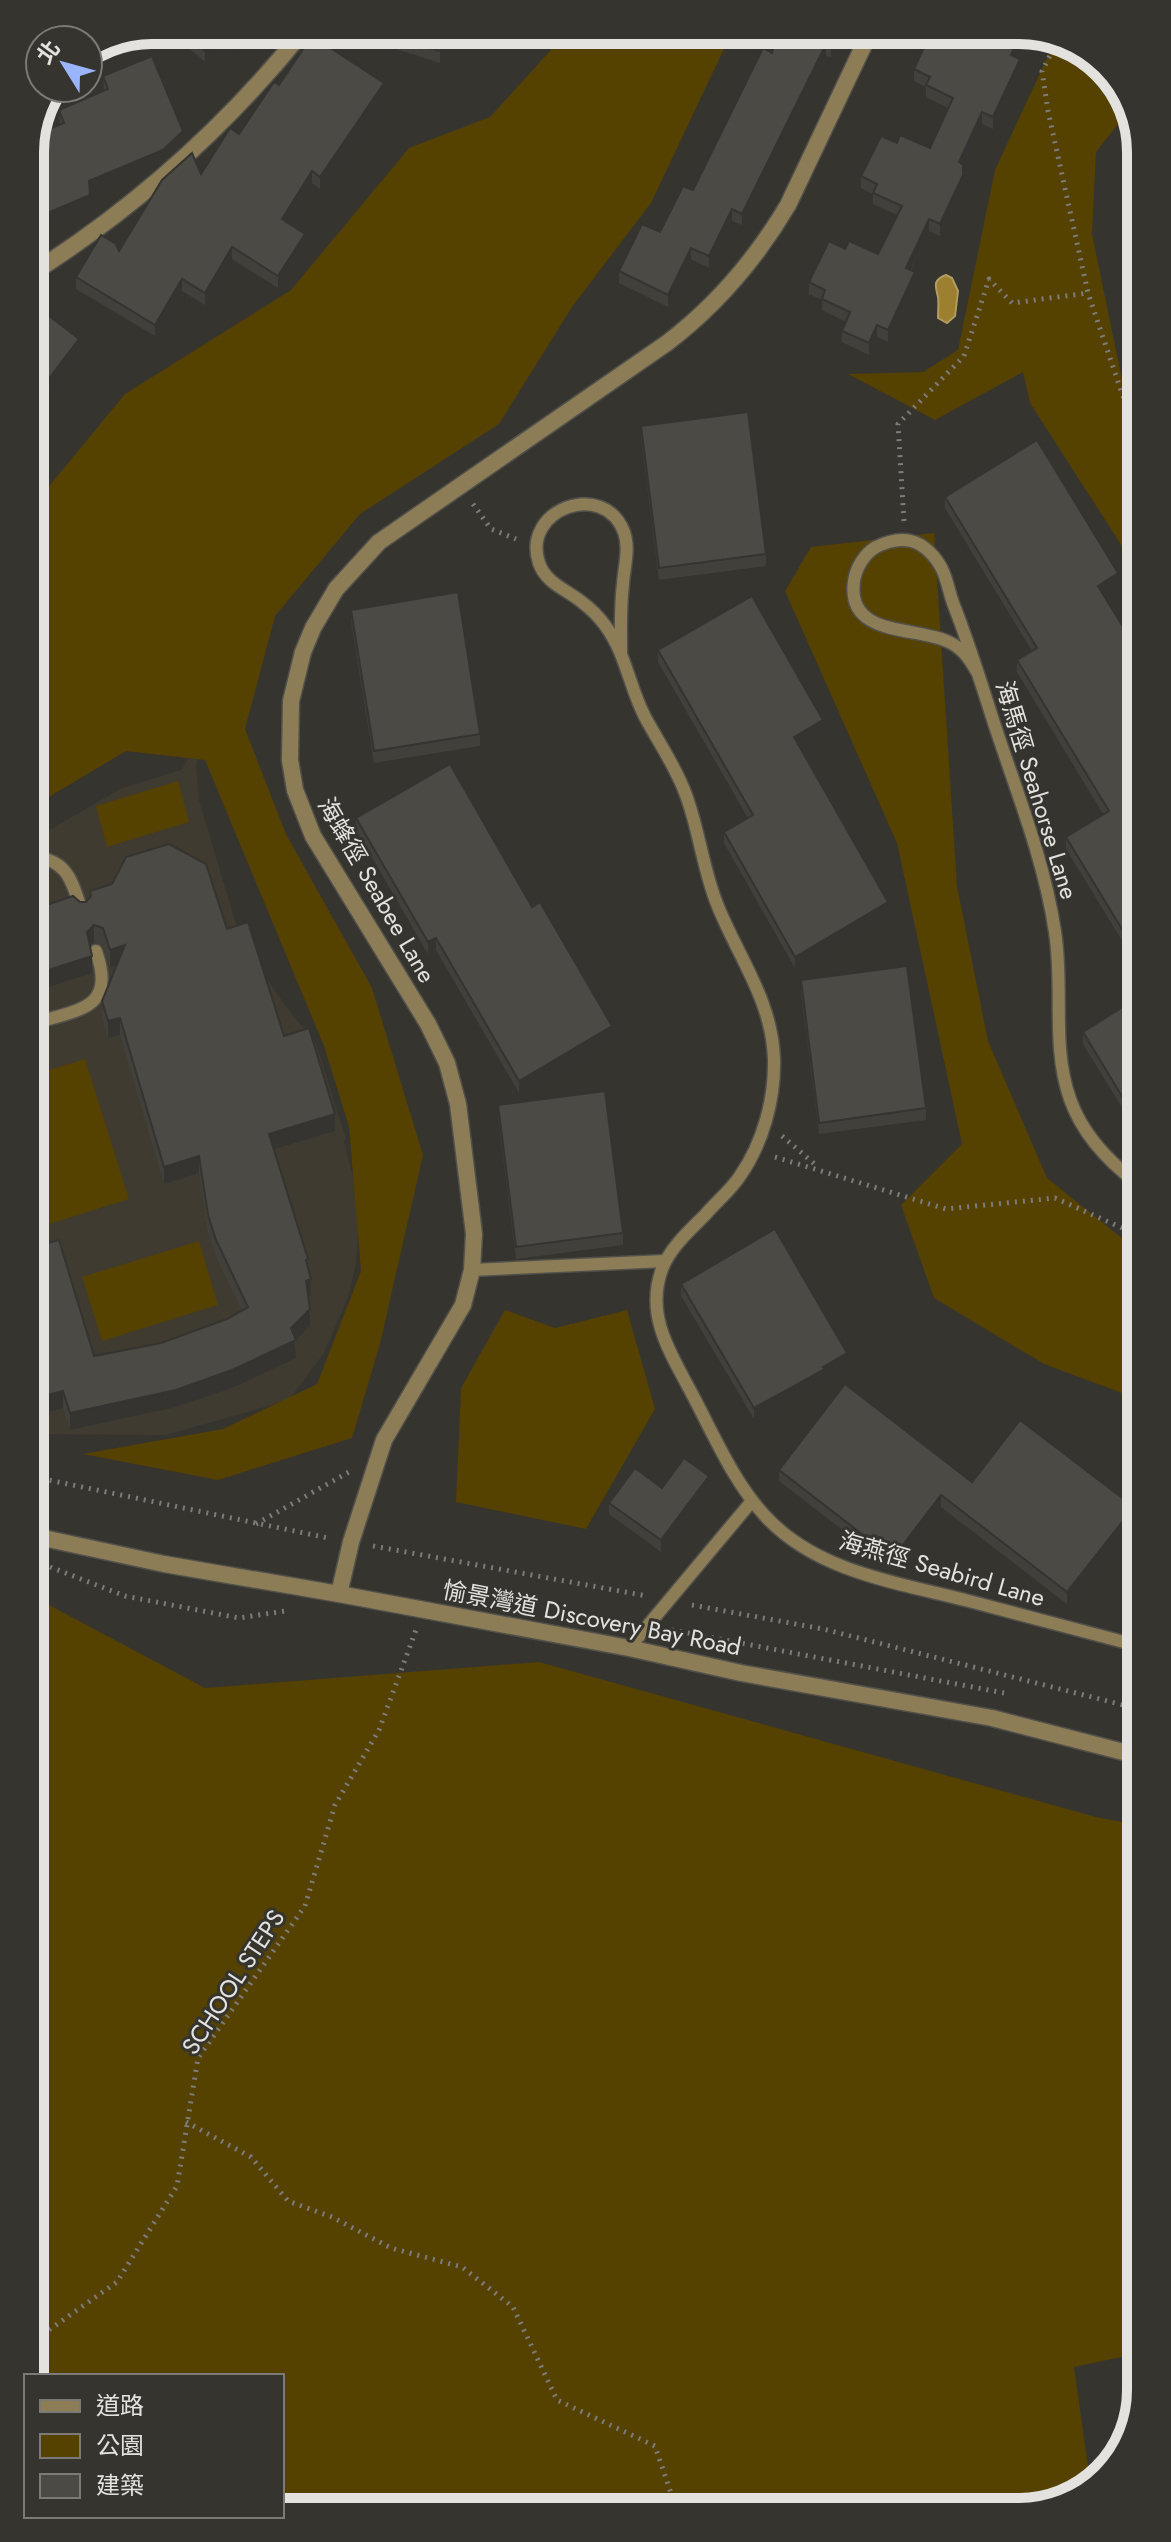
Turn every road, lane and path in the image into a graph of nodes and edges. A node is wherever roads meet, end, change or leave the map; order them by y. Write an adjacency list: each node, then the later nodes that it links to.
1 (292, 44): 4 (street)
2 (864, 44): 7 (street, 海蜂徑 Seabee Lane)
3 (1053, 50): 5 (path)
4 (44, 265)
5 (1088, 293): 6 (path); 8 (path)
6 (1127, 408)
7 (460, 485): 9 (path); 22 (street, 海蜂徑 Seabee Lane)
8 (906, 541): 11 (lane, 海馬徑 Seahorse Lane); 11 (lane, 海馬徑 Seahorse Lane)
9 (536, 547): 10 (lane, 海燕徑 Seabird Lane); 10 (lane, 海燕徑 Seabird Lane)
10 (621, 654): 16 (lane, 海燕徑 Seabird Lane)
11 (977, 672): 19 (lane, 海馬徑 Seahorse Lane)
12 (44, 859): 13 (lane)
13 (82, 911)
14 (96, 951): 15 (lane)
15 (44, 1020)
16 (766, 1122): 17 (lane, 海燕徑 Seabird Lane); 18 (path)
17 (754, 1152): 18 (path); 21 (lane, 海燕徑 Seabird Lane)
18 (820, 1169): 20 (path)
19 (1127, 1176)
20 (1127, 1230)
21 (665, 1261): 22 (lane); 25 (lane, 海燕徑 Seabird Lane)
22 (472, 1270): 28 (street, 海蜂徑 Seabee Lane)
23 (351, 1471): 26 (path)
24 (44, 1479): 26 (path)
25 (752, 1501): 31 (lane); 34 (lane, 海燕徑 Seabird Lane)
26 (255, 1524): 28 (path)
27 (44, 1538): 30 (street, 愉景灣道 Discovery Bay Road)
28 (351, 1542): 30 (street, 海蜂徑 Seabee Lane); 31 (path)
29 (44, 1564): 33 (path)
30 (339, 1594): 32 (street, 愉景灣道 Discovery Bay Road)
31 (669, 1600): 35 (lane); 36 (path)
32 (420, 1609): 35 (street, 愉景灣道 Discovery Bay Road); 38 (path, SCHOOL STEPS)
33 (285, 1611)
34 (1127, 1643)
35 (629, 1648): 37 (street, 愉景灣道 Discovery Bay Road)
36 (1127, 1706)
37 (1127, 1753)
38 (186, 2122): 39 (path, SCHOOL STEPS); 40 (path)
39 (44, 2333)
40 (673, 2498)

